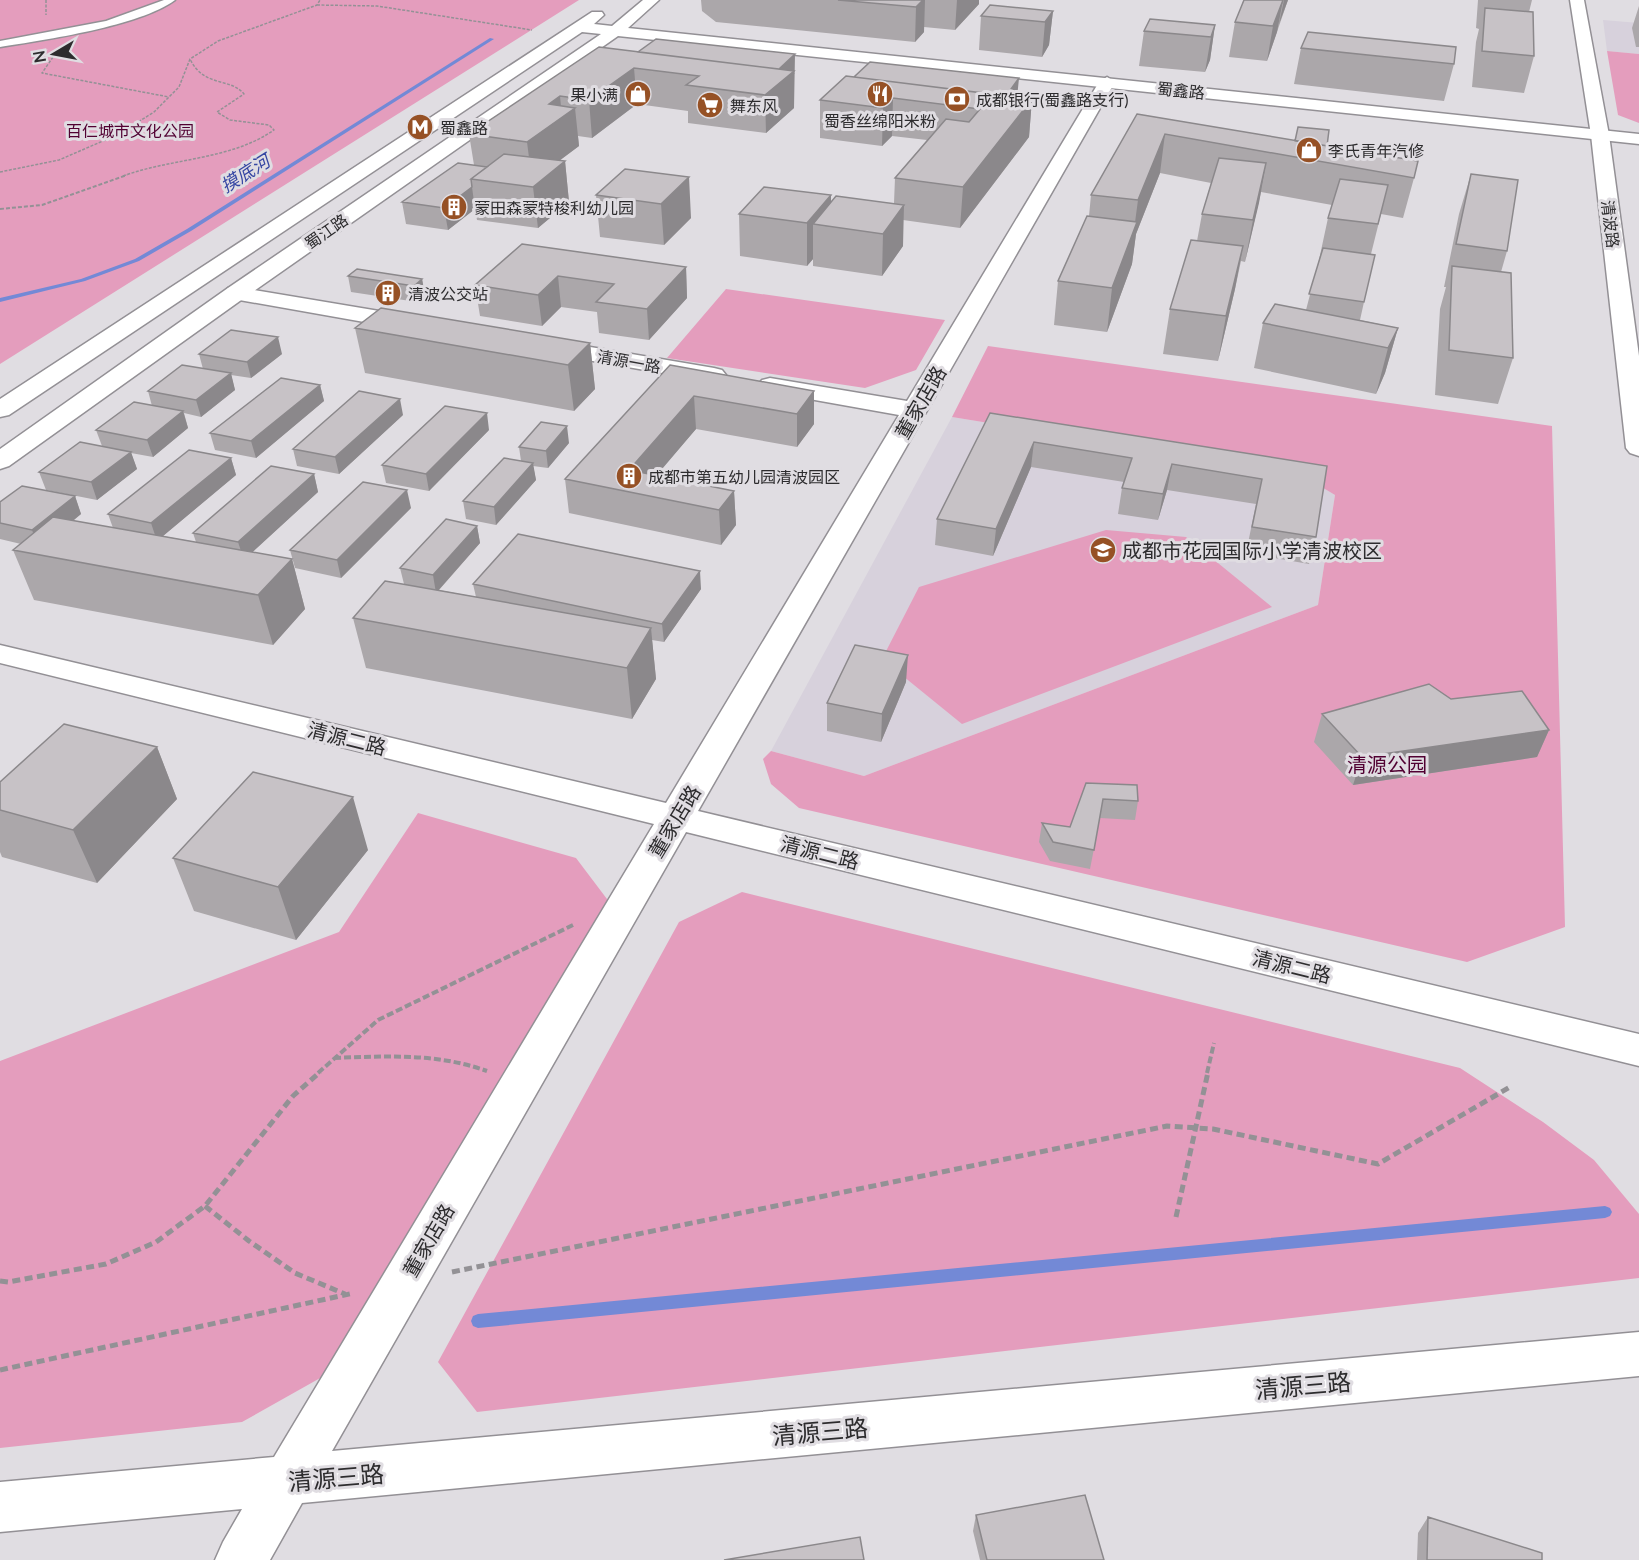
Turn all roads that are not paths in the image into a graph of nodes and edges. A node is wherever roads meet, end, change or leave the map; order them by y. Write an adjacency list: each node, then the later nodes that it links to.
1 (171, 0): 7 (lane)
2 (652, 0): 6 (street, 蜀江路)
3 (1578, 0): 9 (street, 清波路)
4 (609, 7): 5 (street, 蜀江路)
5 (576, 29): 6 (street, 蜀鑫路); 14 (street, 蜀江路)
6 (615, 31): 8 (street, 蜀鑫路); 11 (street, 蜀江路)
7 (0, 44)
8 (1107, 82): 9 (street, 蜀鑫路); 15 (street, 董家店路)
9 (1600, 135): 10 (street, 蜀鑫路); 16 (street, 清波路)
10 (1639, 139)
11 (237, 293): 12 (street); 17 (street, 蜀江路)
12 (435, 327)
13 (529, 343): 15 (street, 清源一路)
14 (0, 410)
15 (915, 410): 19 (street, 董家店路)
16 (1639, 448)
17 (0, 461)
18 (0, 654): 19 (street, 清源二路)
19 (677, 818): 20 (street, 清源二路); 22 (street, 董家店路)
20 (1639, 1050)
21 (1639, 1354): 22 (street, 清源三路)
22 (286, 1481): 23 (street, 清源三路); 24 (street, 董家店路)
23 (0, 1508)
24 (241, 1560)

